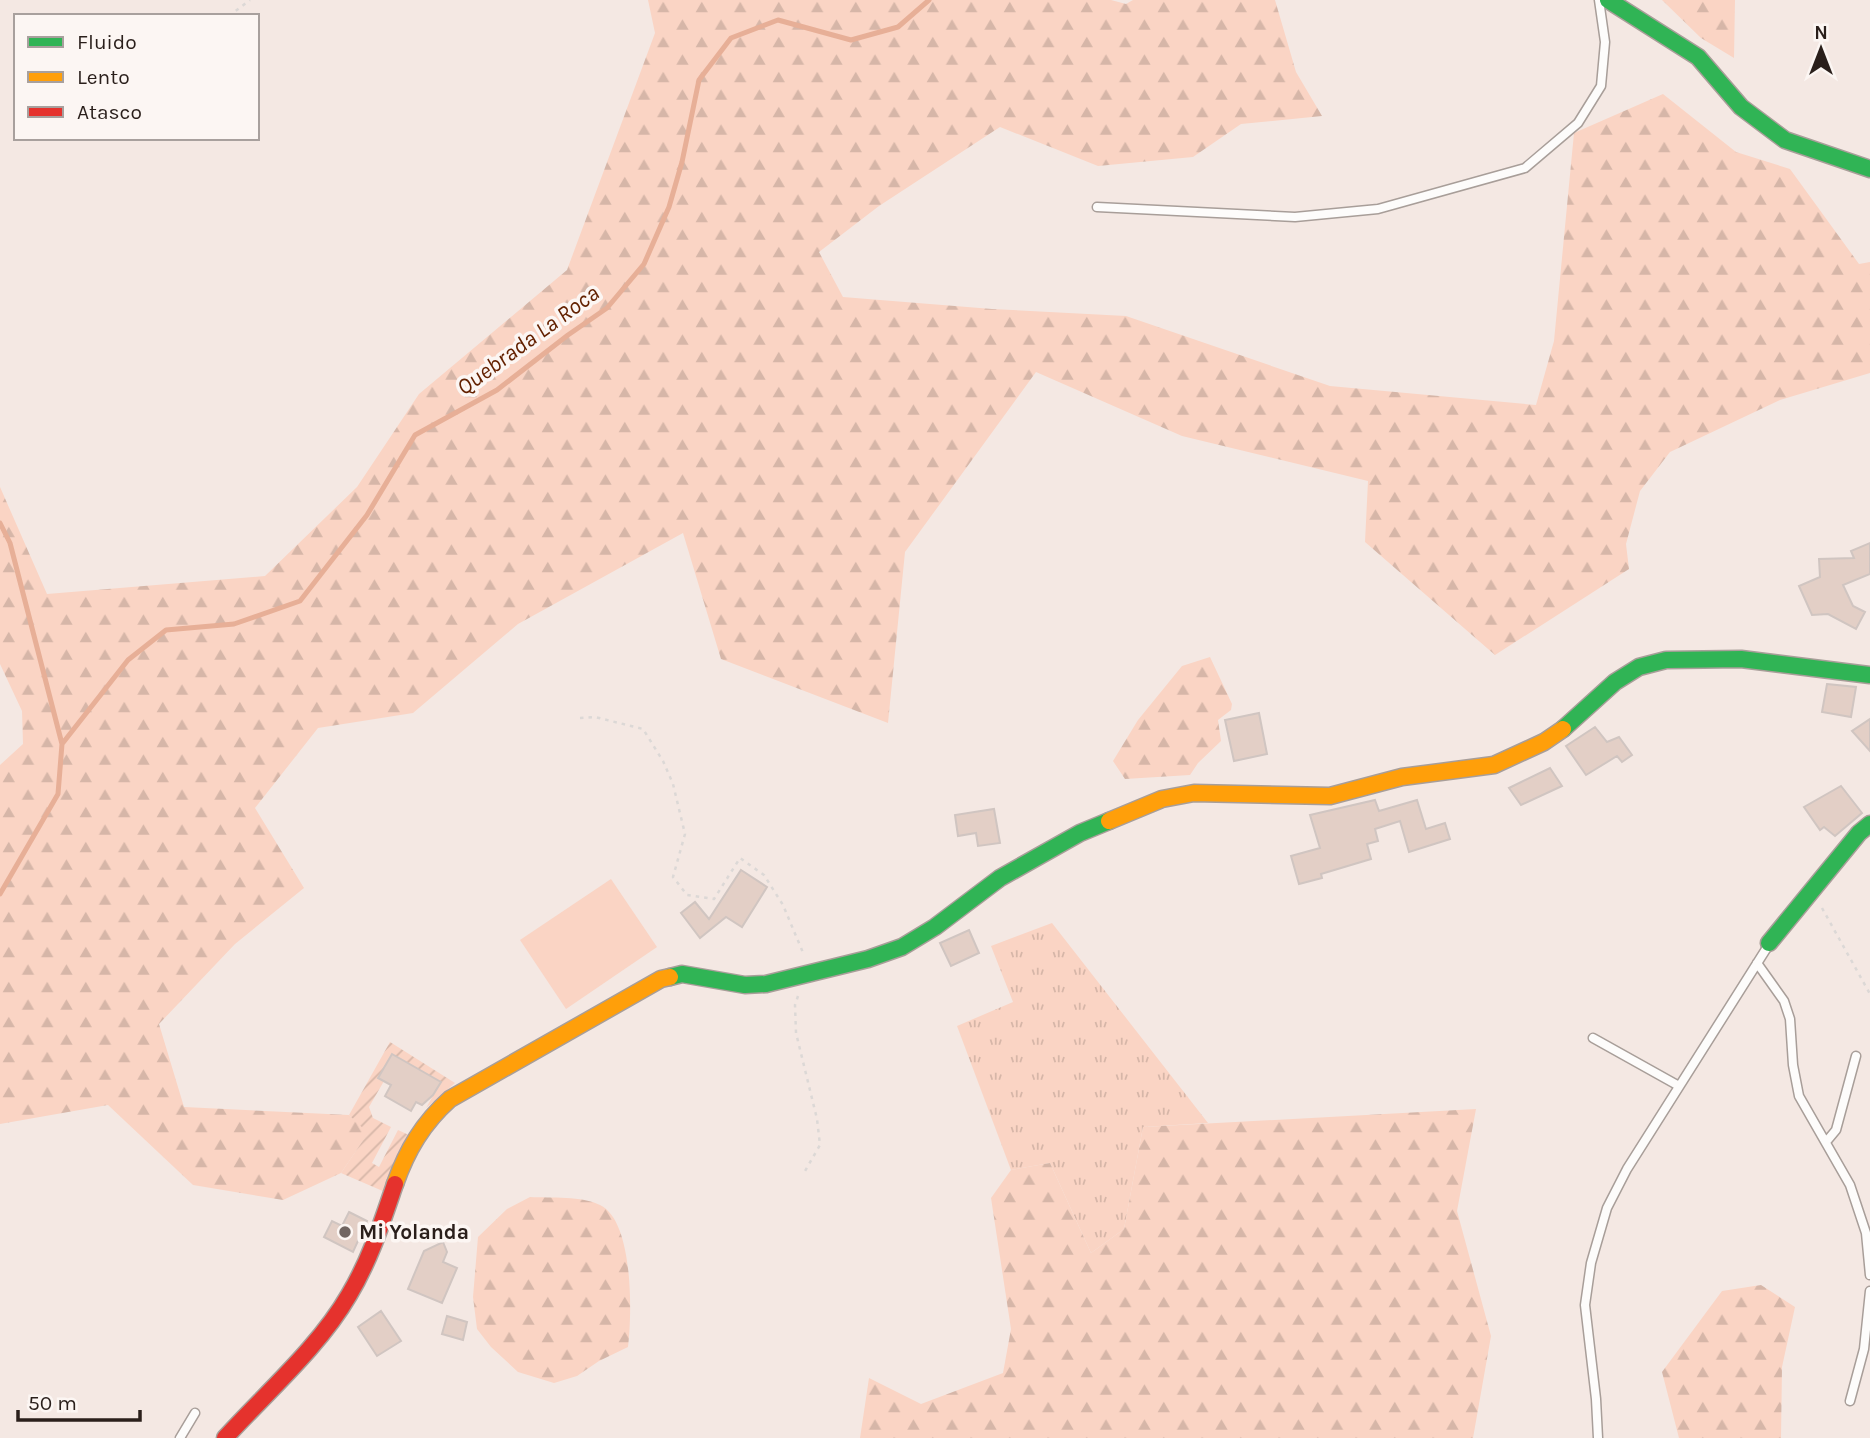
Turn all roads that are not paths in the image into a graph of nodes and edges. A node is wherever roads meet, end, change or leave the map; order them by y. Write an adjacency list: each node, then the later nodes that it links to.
1 (1599, 0): 4 (lane)
2 (1608, 0): 3 (street)
3 (1870, 169)
4 (1097, 207)
5 (1870, 675): 18 (street)
6 (1870, 824): 7 (street)
7 (1769, 943): 8 (lane)
8 (1757, 963): 11 (lane); 12 (lane)
9 (1593, 1038): 11 (lane)
10 (1856, 1056): 12 (lane)
11 (1679, 1086): 19 (lane)
12 (1826, 1142): 13 (lane)
13 (1870, 1275)
14 (1870, 1291): 15 (lane)
15 (1850, 1401)
16 (195, 1413): 17 (lane)
17 (180, 1438)
18 (225, 1438)
19 (1598, 1438)

